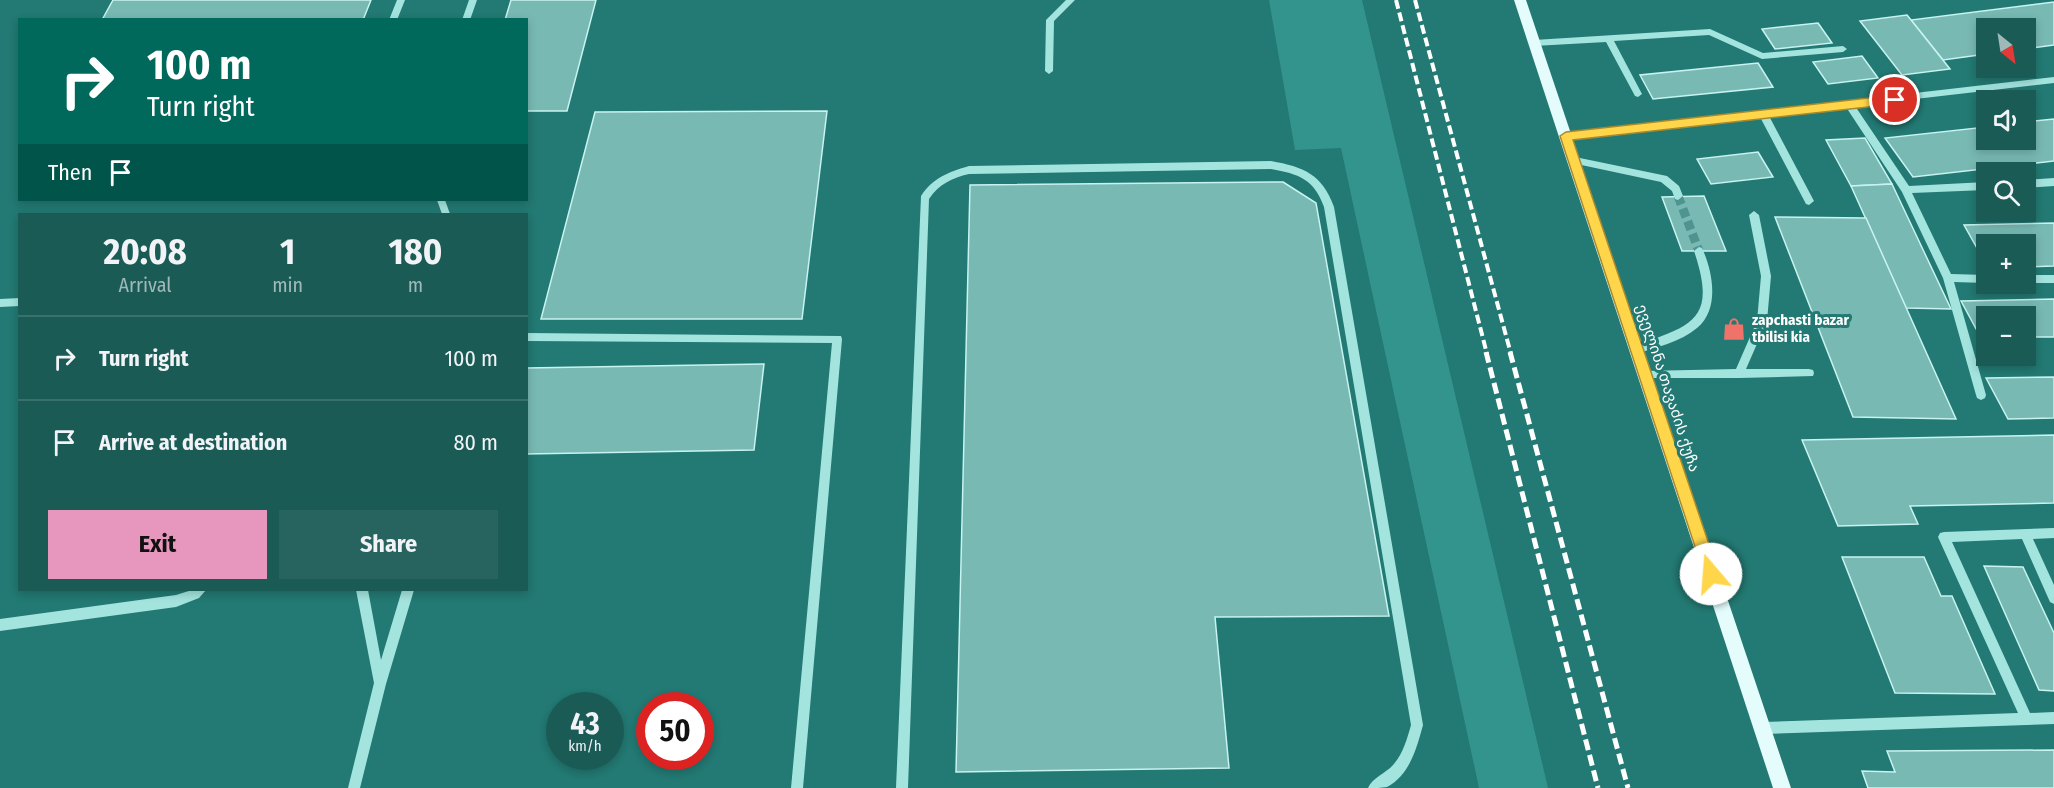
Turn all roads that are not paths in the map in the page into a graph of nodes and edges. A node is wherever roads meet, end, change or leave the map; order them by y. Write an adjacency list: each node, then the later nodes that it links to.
1 (401, 0): 5 (street)
2 (474, 0): 6 (street)
3 (1071, 0): 10 (street)
4 (1520, 0): 8 (main road, ეველინა თავაძის ქუჩა)
5 (394, 18)
6 (467, 18)
7 (1608, 38): 8 (street); 9 (street); 12 (street)
8 (1534, 43): 15 (main road, ეველინა თავაძის ქუჩა)
9 (1844, 49)
10 (1049, 71)
11 (2054, 80): 13 (street)
12 (1638, 94)
13 (1849, 105): 14 (street); 20 (street)
14 (1763, 114): 15 (street); 22 (street)
15 (1566, 136): 16 (main road, ეველინა თავაძის ქუჩა)
16 (1575, 161): 21 (street); 32 (main road, ეველინა თავაძის ქუჩა)
17 (2054, 182): 18 (street)
18 (2036, 183)
19 (1976, 186): 20 (street)
20 (1906, 190): 25 (street)
21 (1678, 196)
22 (1809, 201)
23 (1754, 215): 33 (street)
24 (1699, 251): 32 (street)
25 (1948, 279): 26 (street); 36 (street)
26 (1976, 279)
27 (2036, 279): 28 (street)
28 (2054, 279)
29 (18, 302): 30 (street)
30 (0, 303)
31 (528, 337): 49 (street)
32 (1636, 350): 35 (main road, ეველინა თავაძის ქუჩა)
33 (1739, 374): 34 (street); 35 (street)
34 (1809, 374)
35 (1645, 375): 47 (main road, ეველინა თავაძის ქუჩა)
36 (1981, 395)
37 (2054, 533): 38 (street)
38 (2025, 534): 42 (street); 46 (street)
39 (199, 591): 43 (street)
40 (362, 591): 44 (street)
41 (408, 591): 44 (street)
42 (2054, 598)
43 (0, 625)
44 (380, 684): 48 (street)
45 (2054, 718): 46 (street)
46 (2027, 720): 47 (street)
47 (1762, 728): 52 (main road, ეველინა თავაძის ქუჩა)
48 (354, 788)
49 (797, 788)
50 (902, 788): 51 (street)
51 (1374, 788)
52 (1782, 788)

